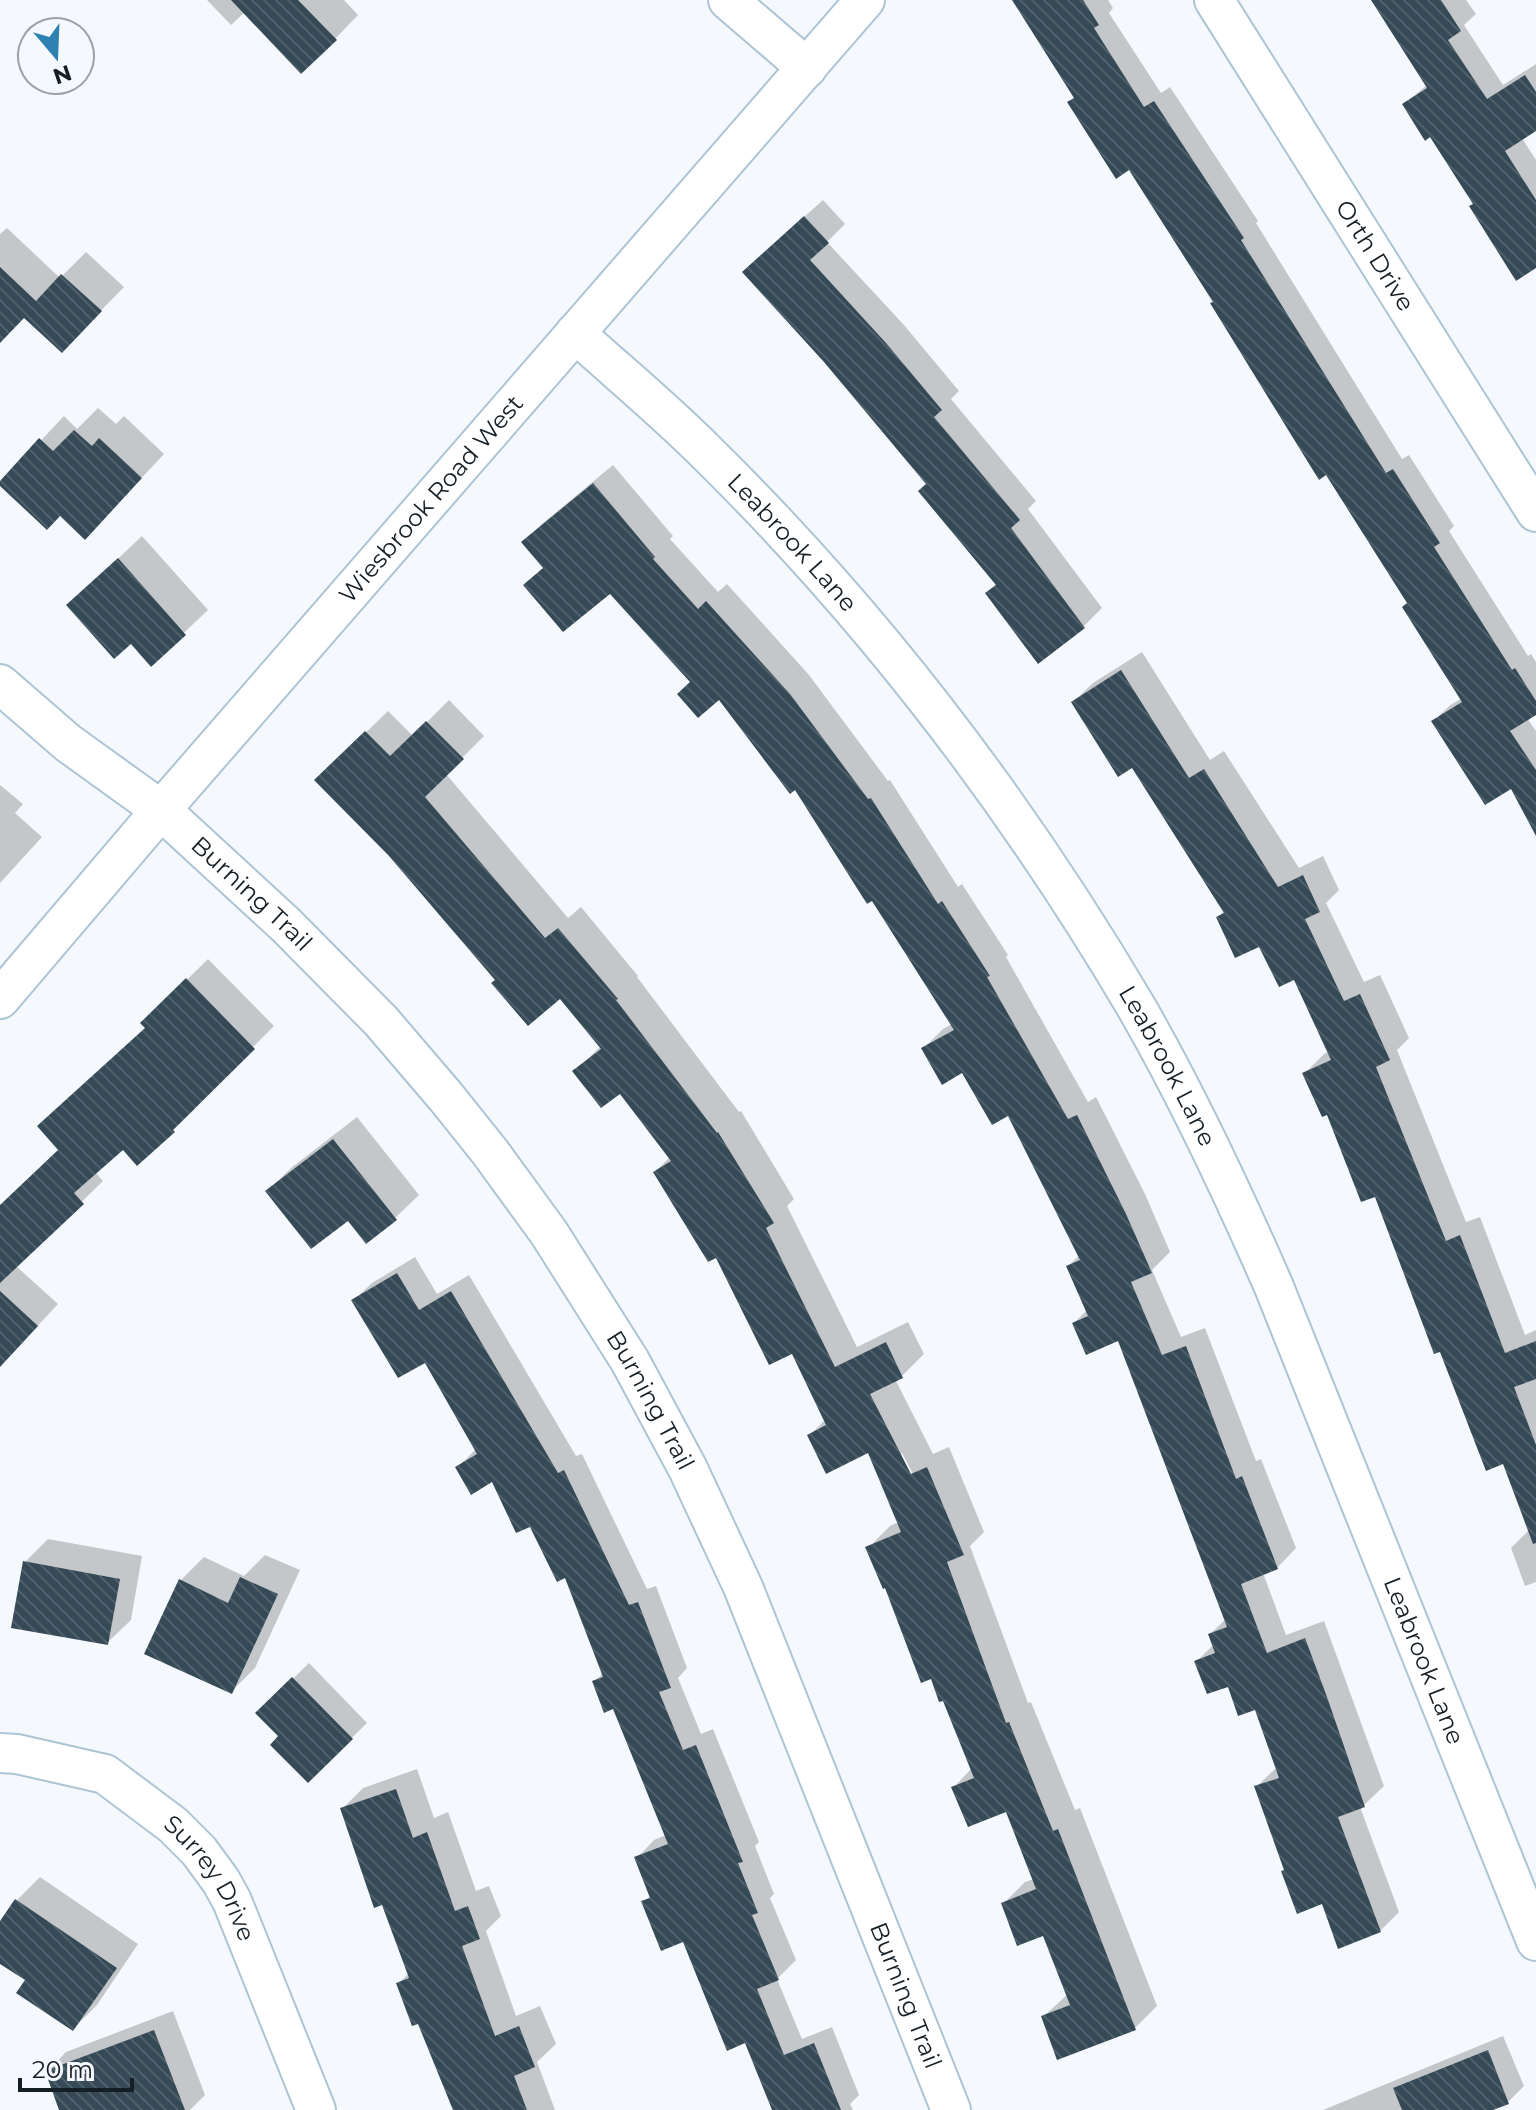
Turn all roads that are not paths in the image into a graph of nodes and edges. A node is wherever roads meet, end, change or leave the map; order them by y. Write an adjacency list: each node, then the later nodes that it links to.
1 (728, 0): 4 (street)
2 (865, 0): 4 (street, Wiesbrook Road West)
3 (1214, 0): 6 (street, Orth Drive)
4 (807, 68): 5 (street, Wiesbrook Road West)
5 (575, 333): 8 (street, Wiesbrook Road West); 11 (street, Leabrook Lane)
6 (1536, 512)
7 (0, 684): 8 (street, Burning Trail)
8 (161, 810): 9 (street, Wiesbrook Road West); 13 (street, Burning Trail)
9 (0, 999)
10 (0, 1753): 12 (street, Surrey Drive)
11 (1536, 1941)
12 (316, 2110)
13 (951, 2110)

